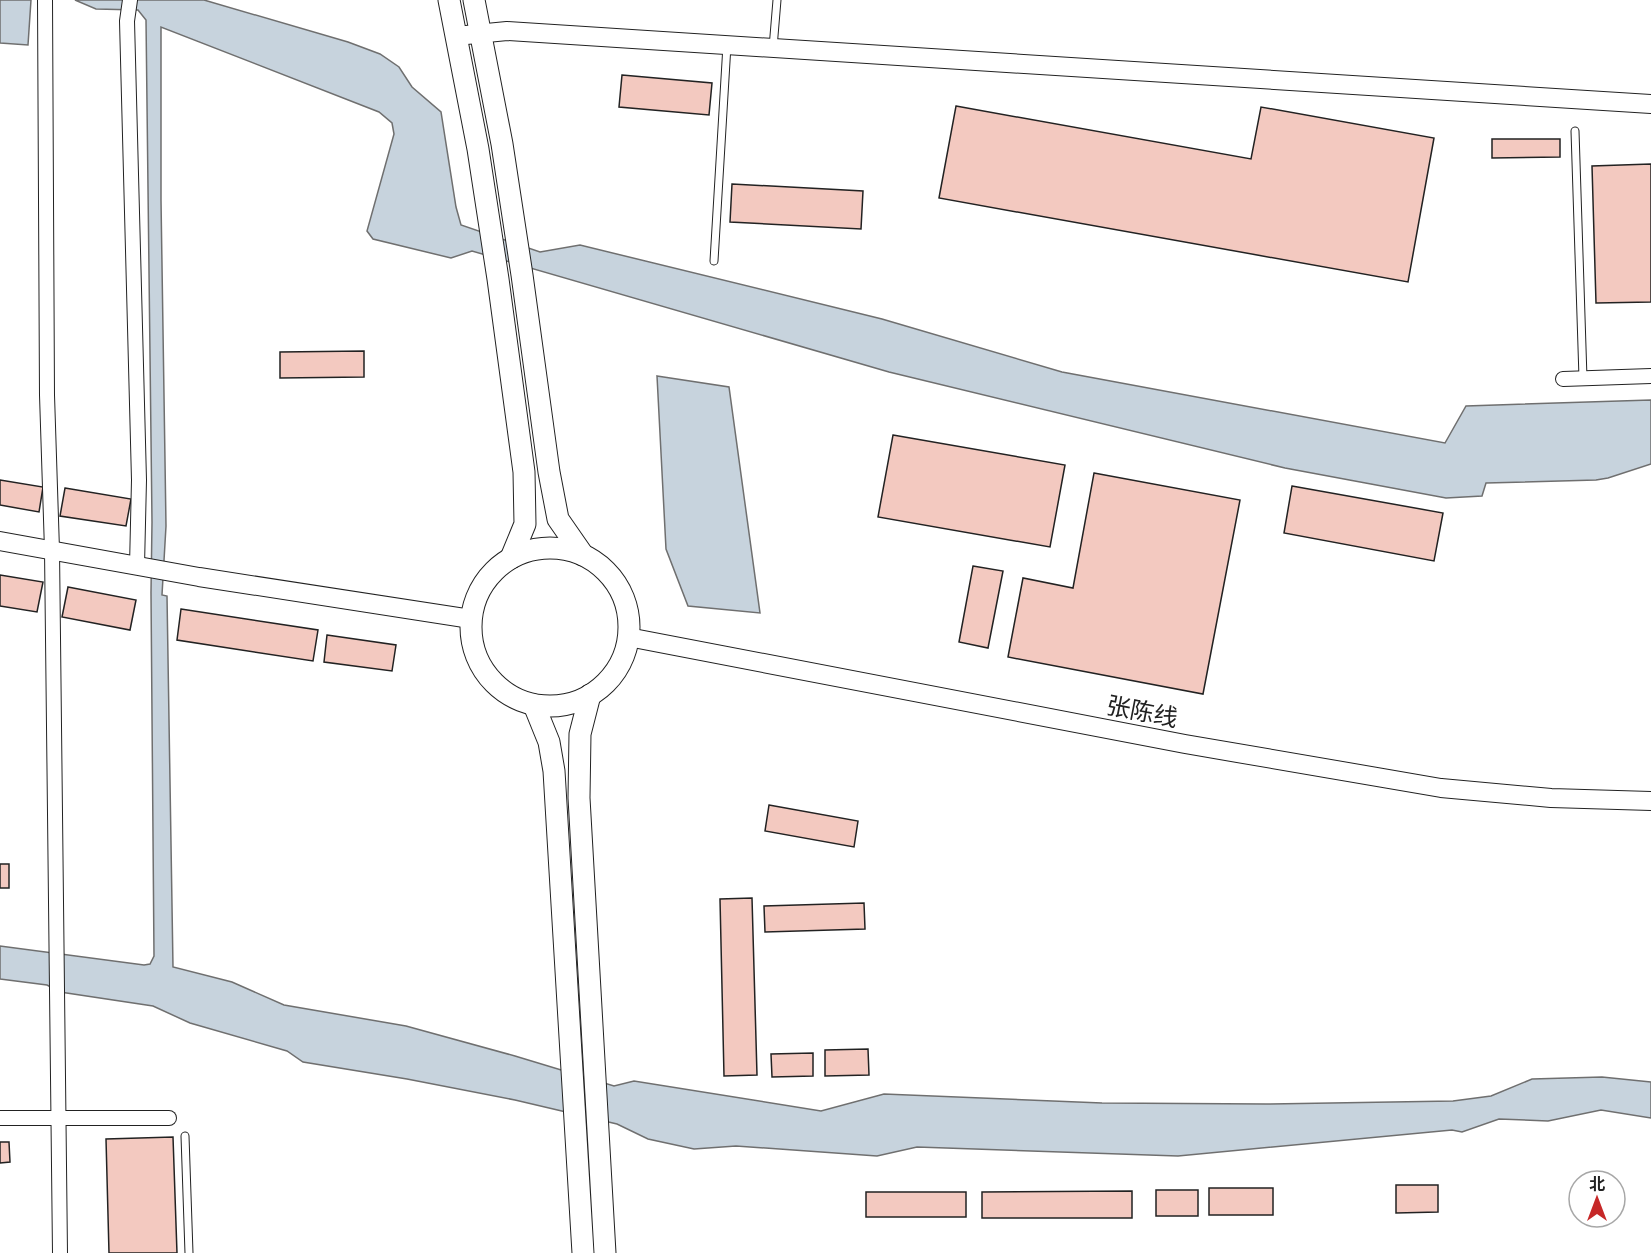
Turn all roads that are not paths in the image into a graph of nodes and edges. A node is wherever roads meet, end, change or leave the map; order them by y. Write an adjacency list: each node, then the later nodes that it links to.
1 (45, 0): 17 (street)
2 (130, 0): 20 (street)
3 (449, 0): 7 (main road)
4 (474, 0): 6 (main road)
5 (777, 0): 9 (lane)
6 (480, 33): 7 (street); 8 (street); 18 (main road)
7 (456, 36): 19 (main road)
8 (727, 45): 9 (street); 12 (lane)
9 (773, 48): 10 (street)
10 (1651, 104)
11 (1575, 131): 14 (lane)
12 (714, 261)
13 (1651, 376): 14 (street)
14 (1582, 378): 15 (street)
15 (1563, 379)
16 (0, 541): 17 (street)
17 (52, 550): 20 (street); 27 (street)
18 (583, 555): 19 (main road); 22 (main road)
19 (511, 558): 21 (main road)
20 (138, 566): 21 (street)
21 (471, 619): 24 (main road)
22 (628, 637): 23 (main road); 25 (street, 张陈线)
23 (590, 695): 24 (main road); 33 (main road)
24 (534, 705): 32 (main road)
25 (1651, 801)
26 (0, 1118): 27 (street)
27 (57, 1118): 28 (street); 30 (street)
28 (169, 1118)
29 (185, 1136): 31 (lane)
30 (60, 1253)
31 (189, 1253)
32 (583, 1253)
33 (605, 1253)

